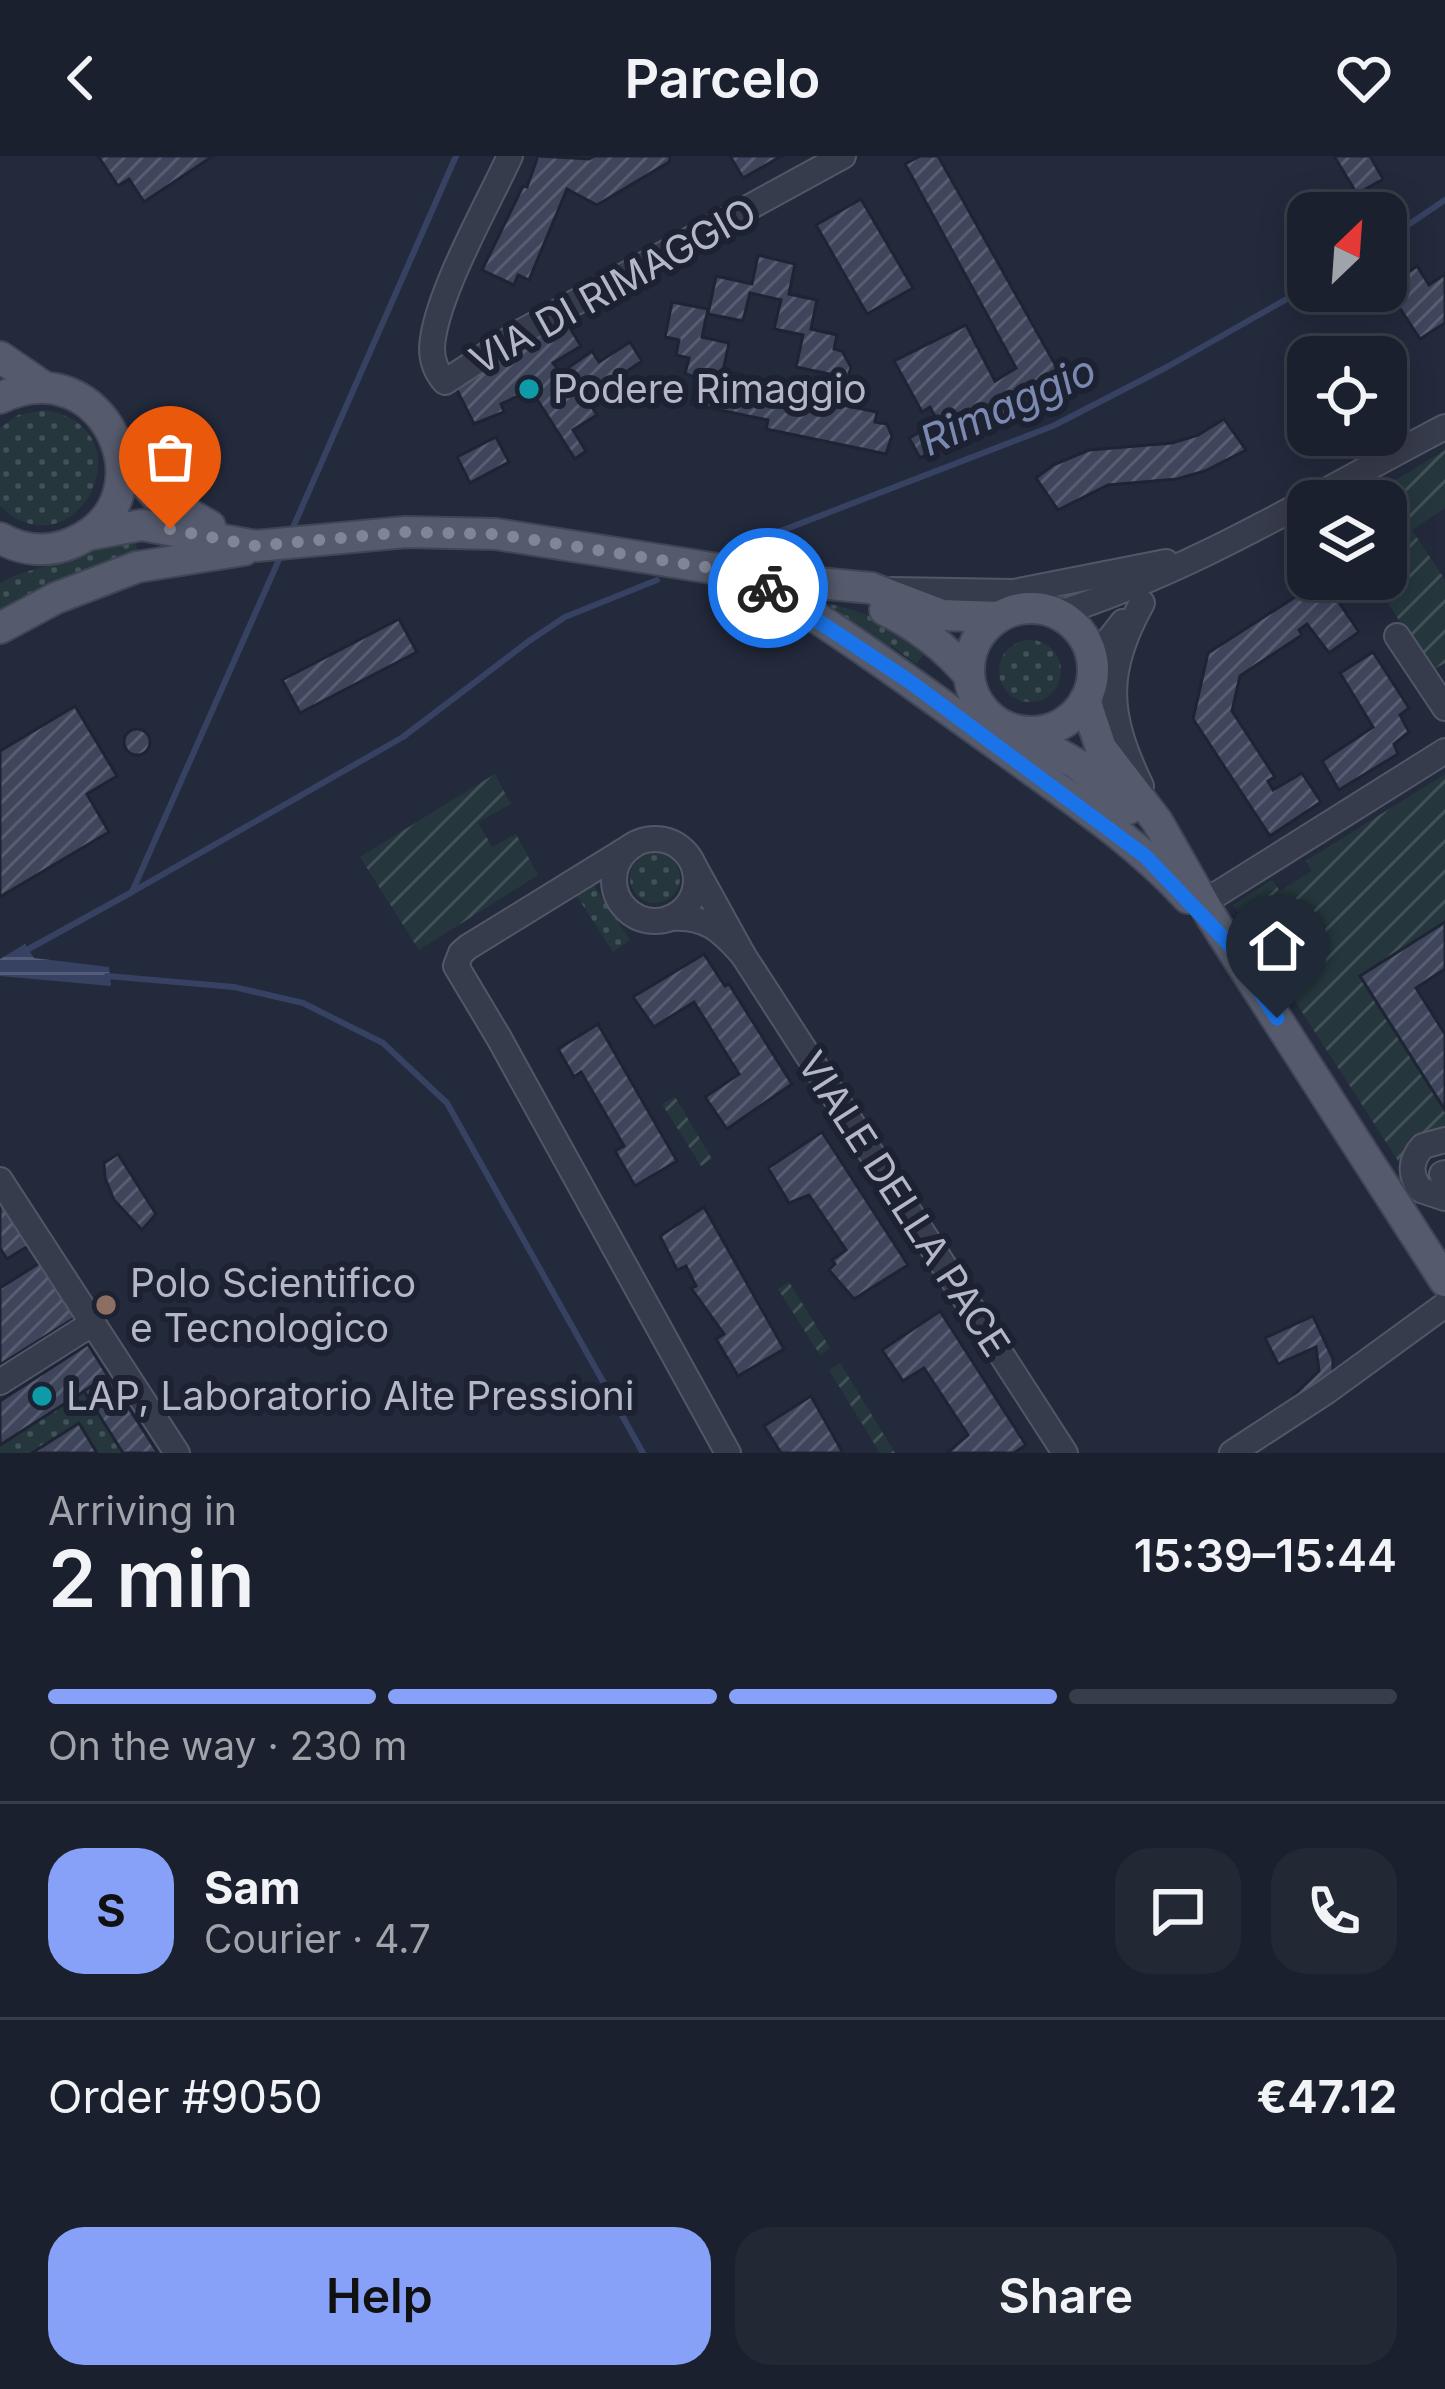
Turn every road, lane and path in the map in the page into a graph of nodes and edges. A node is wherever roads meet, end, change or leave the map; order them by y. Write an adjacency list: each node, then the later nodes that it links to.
1 (510, 156): 2 (street, VIA DI RIMAGGIO)
2 (843, 156)
3 (0, 357): 4 (main road)
4 (44, 387): 5 (main road); 7 (main road)
5 (0, 398)
6 (1445, 427): 12 (street)
7 (121, 455): 8 (main road); 10 (main road)
8 (87, 535): 10 (main road); 11 (main road)
9 (0, 538): 11 (main road)
10 (260, 546): 14 (main road); 21 (main road)
11 (36, 549): 13 (main road)
12 (1203, 553): 15 (street); 17 (street)
13 (0, 566)
14 (730, 571): 16 (main road); 32 (main road)
15 (1171, 571): 18 (street); 19 (street)
16 (787, 580): 17 (main road); 23 (main road)
17 (872, 588): 20 (main road)
18 (1142, 602): 24 (street); 28 (street)
19 (1057, 614): 20 (main road); 24 (main road)
20 (998, 617): 23 (main road)
21 (0, 628)
22 (1397, 636): 25 (street)
23 (969, 676): 26 (main road)
24 (1089, 685): 26 (main road); 28 (main road)
25 (1445, 708)
26 (1016, 731): 32 (main road)
27 (1445, 751): 32 (street)
28 (1157, 821): 32 (main road)
29 (634, 844): 30 (street); 31 (street); 43 (street)
30 (691, 859): 31 (street); 33 (street, VIALE DELLA PACE)
31 (670, 918): 33 (street, VIALE DELLA PACE)
32 (1215, 921): 37 (main road)
33 (743, 955): 41 (street, VIALE DELLA PACE)
34 (1445, 1140): 36 (street)
35 (0, 1180): 39 (street)
36 (1444, 1181)
37 (1445, 1281)
38 (1445, 1305): 44 (street)
39 (93, 1323): 40 (street); 42 (street)
40 (0, 1382)
41 (1063, 1452)
42 (176, 1453)
43 (728, 1453)
44 (1232, 1453)

